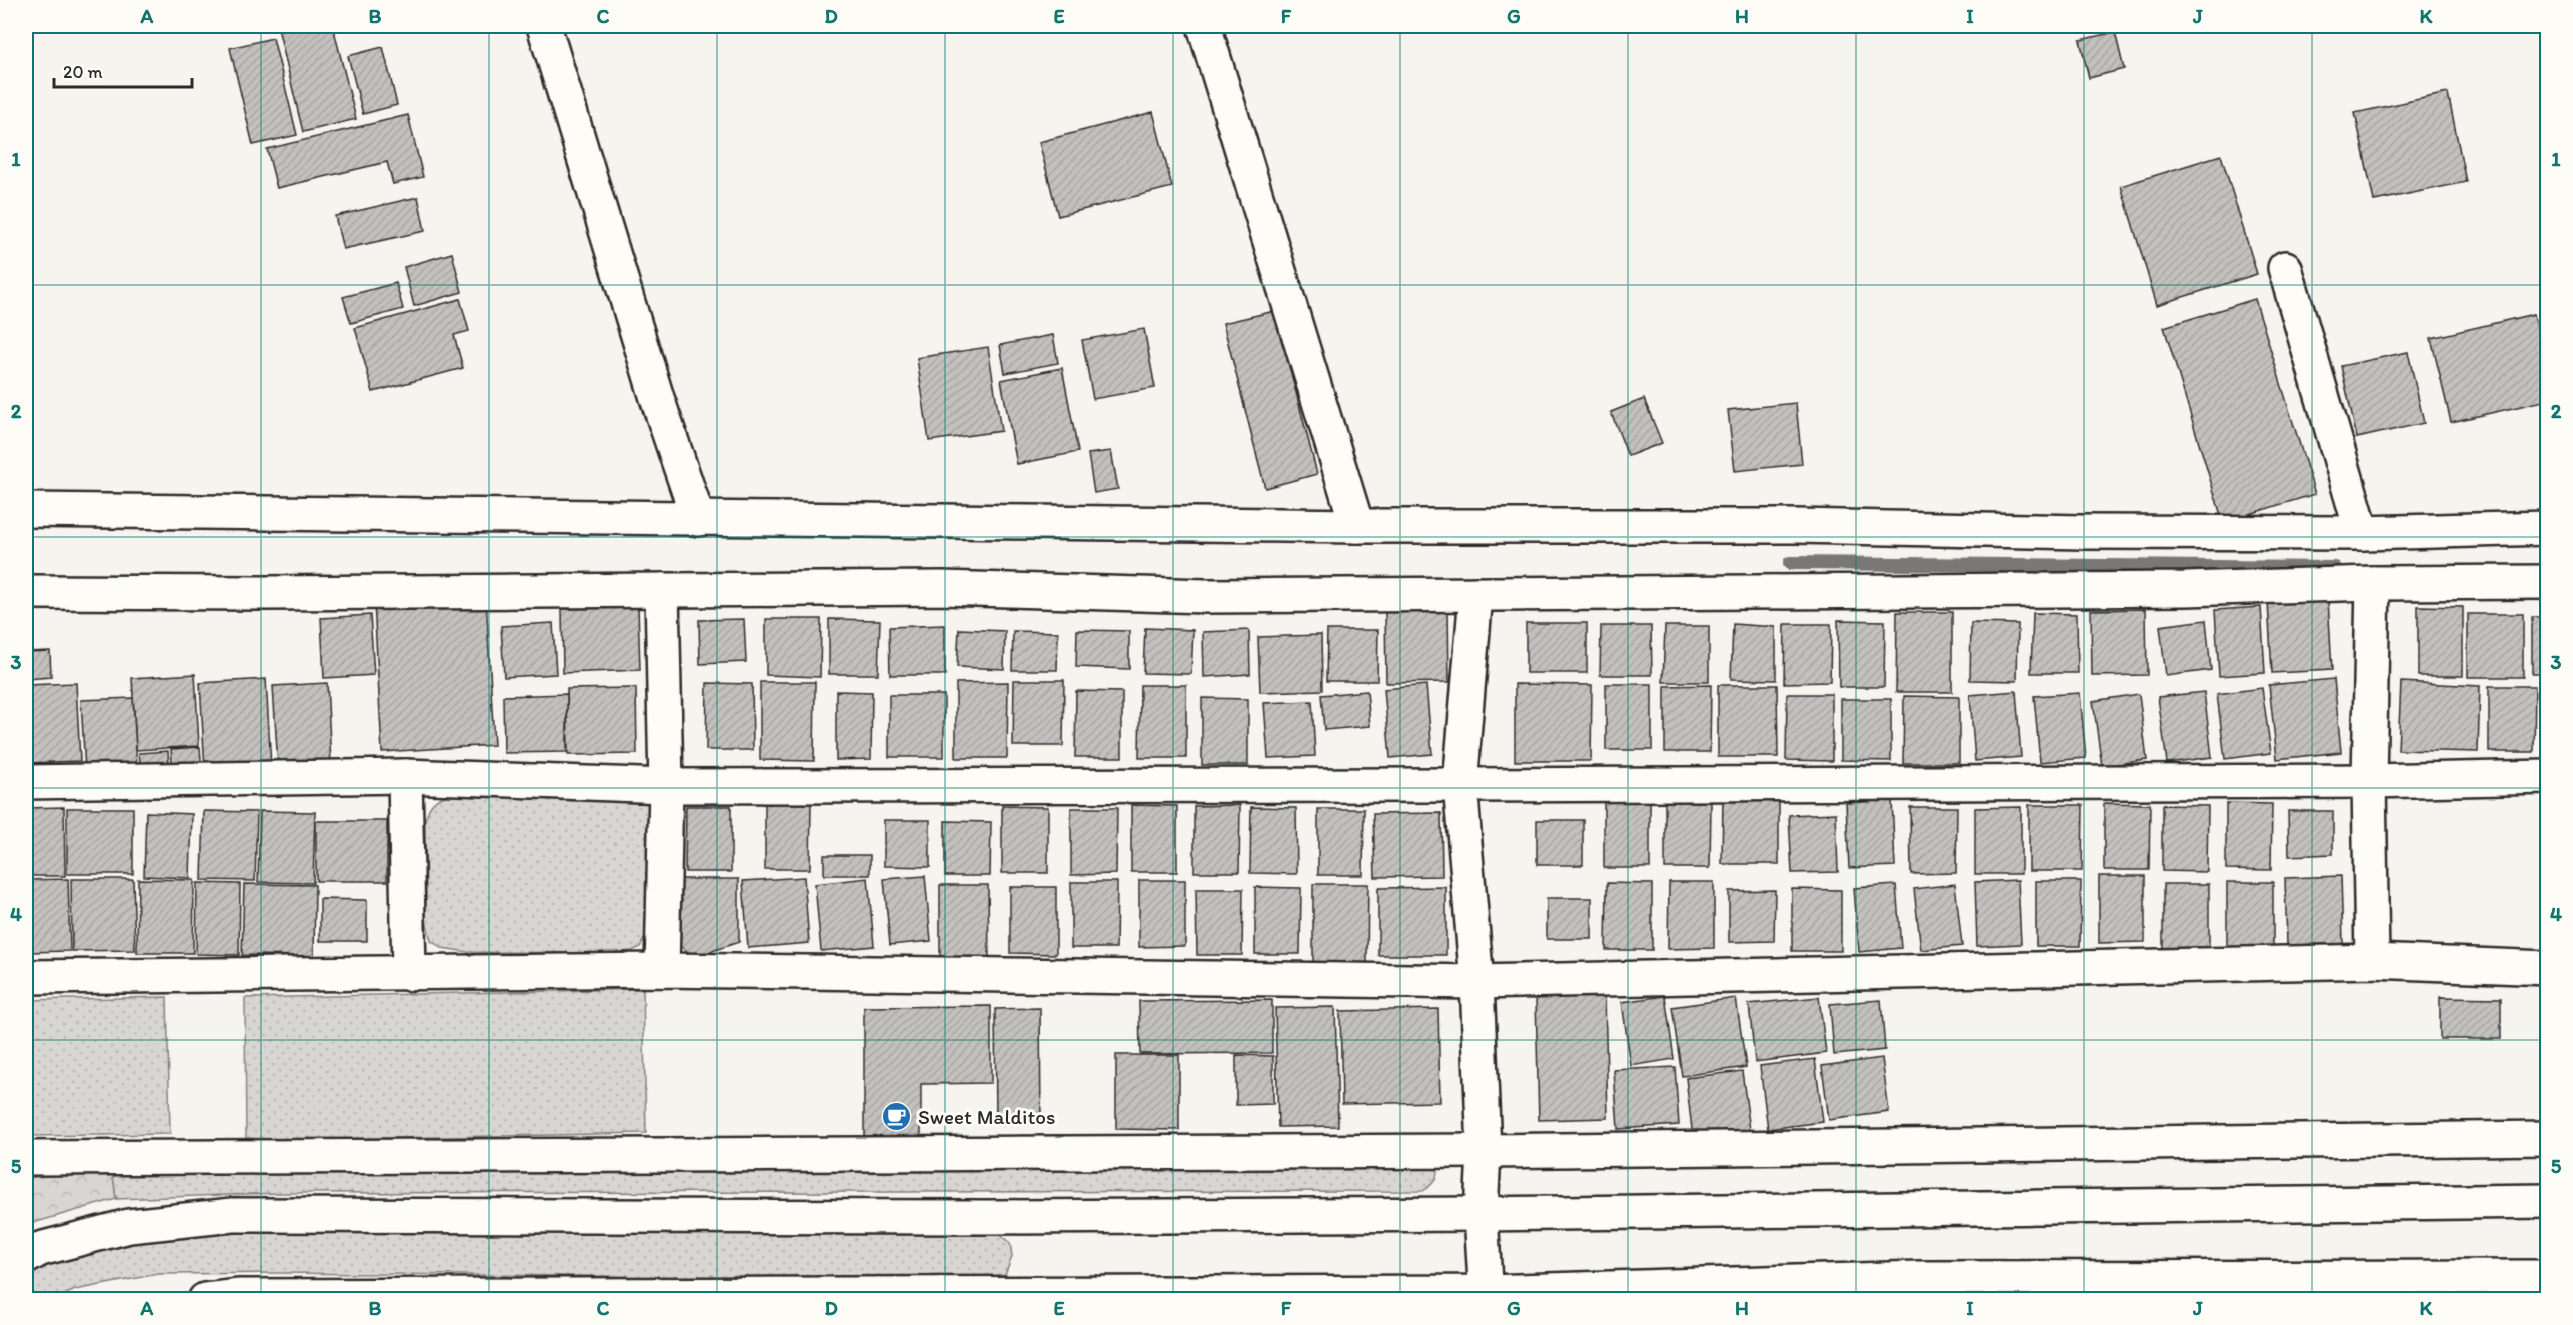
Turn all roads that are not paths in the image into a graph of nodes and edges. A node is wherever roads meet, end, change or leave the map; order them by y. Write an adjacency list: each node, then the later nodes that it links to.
1 (544, 26): 5 (street)
2 (1204, 26): 6 (street)
3 (2285, 268): 8 (street)
4 (26, 510): 5 (street)
5 (698, 519): 6 (street)
6 (1357, 526): 8 (street)
7 (2547, 528): 8 (street)
8 (2362, 533)
9 (2547, 582): 10 (street)
10 (2373, 583): 13 (street); 16 (street)
11 (662, 590): 12 (street); 13 (street); 19 (street)
12 (26, 591)
13 (1476, 594): 18 (street)
14 (405, 776): 17 (street); 19 (street); 23 (street)
15 (2547, 777): 16 (street)
16 (2369, 781): 18 (street); 20 (street)
17 (26, 782)
18 (1460, 785): 19 (street); 25 (street)
19 (666, 786): 22 (street)
20 (2372, 961): 21 (street); 25 (street)
21 (2547, 968)
22 (662, 970): 23 (street); 25 (street)
23 (409, 974): 24 (street)
24 (26, 977)
25 (1477, 982): 27 (street)
26 (2547, 1138): 27 (street)
27 (1484, 1151): 28 (street); 30 (street)
28 (26, 1158)
29 (2547, 1201): 30 (street)
30 (1481, 1214): 31 (street); 33 (street)
31 (26, 1257)
32 (2547, 1277): 33 (street)
33 (1486, 1296): 34 (street)
34 (409, 1298): 35 (street)
35 (205, 1299)

